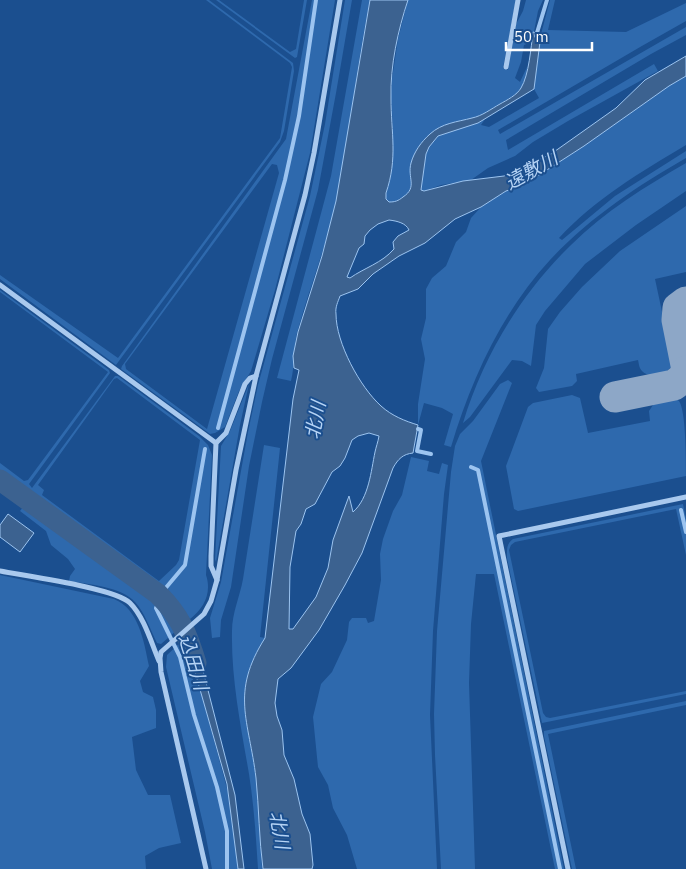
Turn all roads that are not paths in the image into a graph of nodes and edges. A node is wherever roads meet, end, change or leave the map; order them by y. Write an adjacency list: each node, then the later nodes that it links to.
1 (340, 0): 5 (street)
2 (518, 0): 3 (street)
3 (506, 67)
4 (0, 285): 6 (street)
5 (256, 376): 6 (street); 9 (street)
6 (216, 443): 9 (street)
7 (686, 497): 12 (street)
8 (0, 572): 10 (street)
9 (218, 580): 10 (street)
10 (160, 664): 11 (street)
11 (206, 869)
12 (568, 869)

